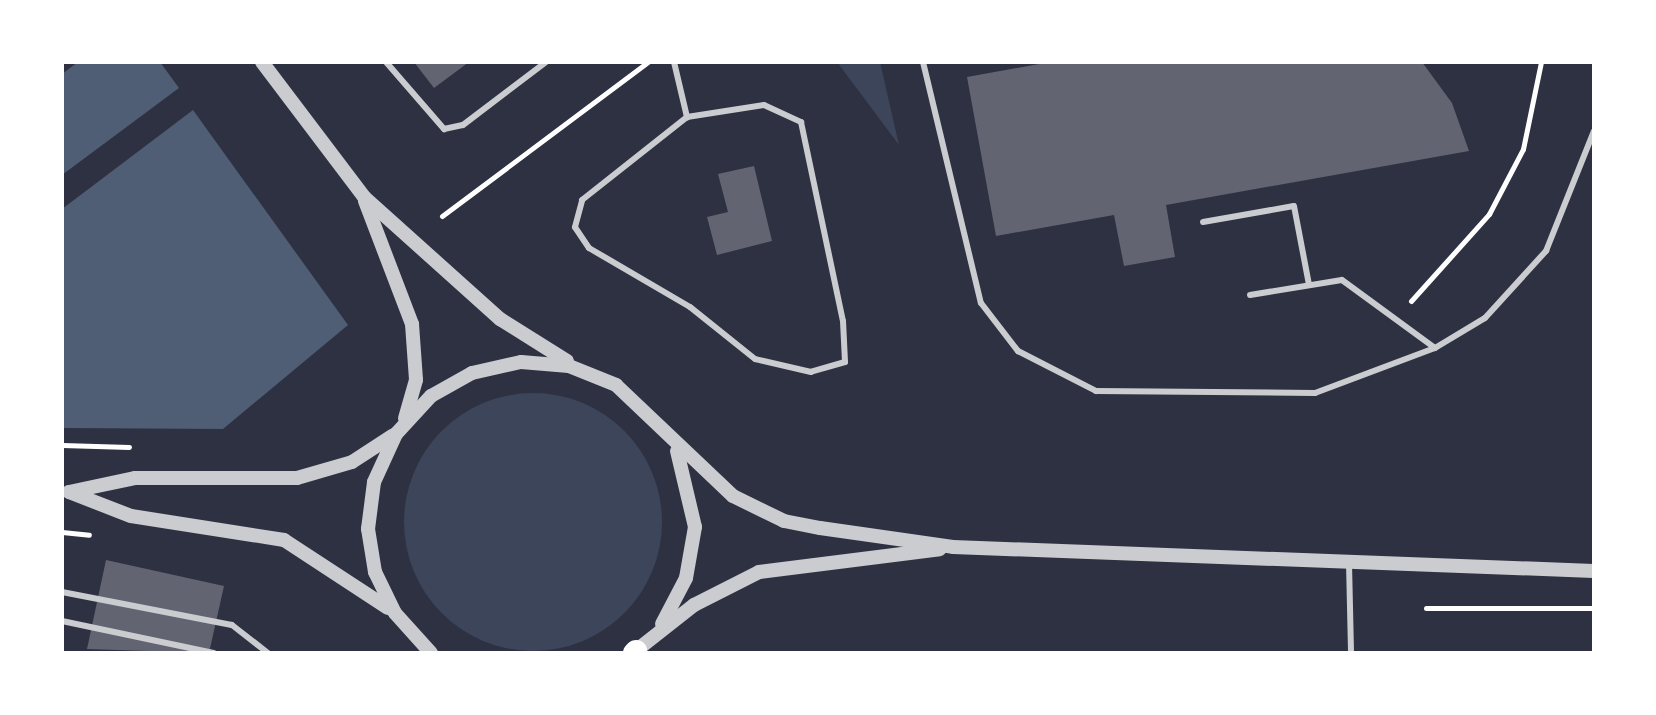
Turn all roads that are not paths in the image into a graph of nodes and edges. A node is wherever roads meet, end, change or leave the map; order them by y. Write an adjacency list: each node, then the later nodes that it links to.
1 (262, 62): 8 (street)
2 (386, 62): 3 (lane)
3 (546, 62)
4 (674, 62): 6 (lane)
5 (923, 62): 12 (lane)
6 (687, 117): 6 (lane)
7 (1594, 131): 12 (lane)
8 (364, 197): 13 (street); 14 (street)
9 (1203, 222): 10 (lane)
10 (1309, 285): 11 (lane); 12 (lane)
11 (1250, 295)
12 (1435, 348)
13 (592, 373): 14 (street); 15 (street)
14 (399, 429): 16 (street); 21 (street)
15 (666, 433): 17 (street); 23 (street)
16 (65, 492): 21 (street)
17 (953, 547): 18 (street); 23 (street)
18 (1349, 563): 19 (street); 27 (lane)
19 (1594, 571)
20 (62, 592): 25 (lane)
21 (395, 613): 26 (street)
22 (62, 621): 24 (lane)
23 (639, 648)
24 (214, 653)
25 (268, 653)
26 (431, 653)
27 (1351, 653)

